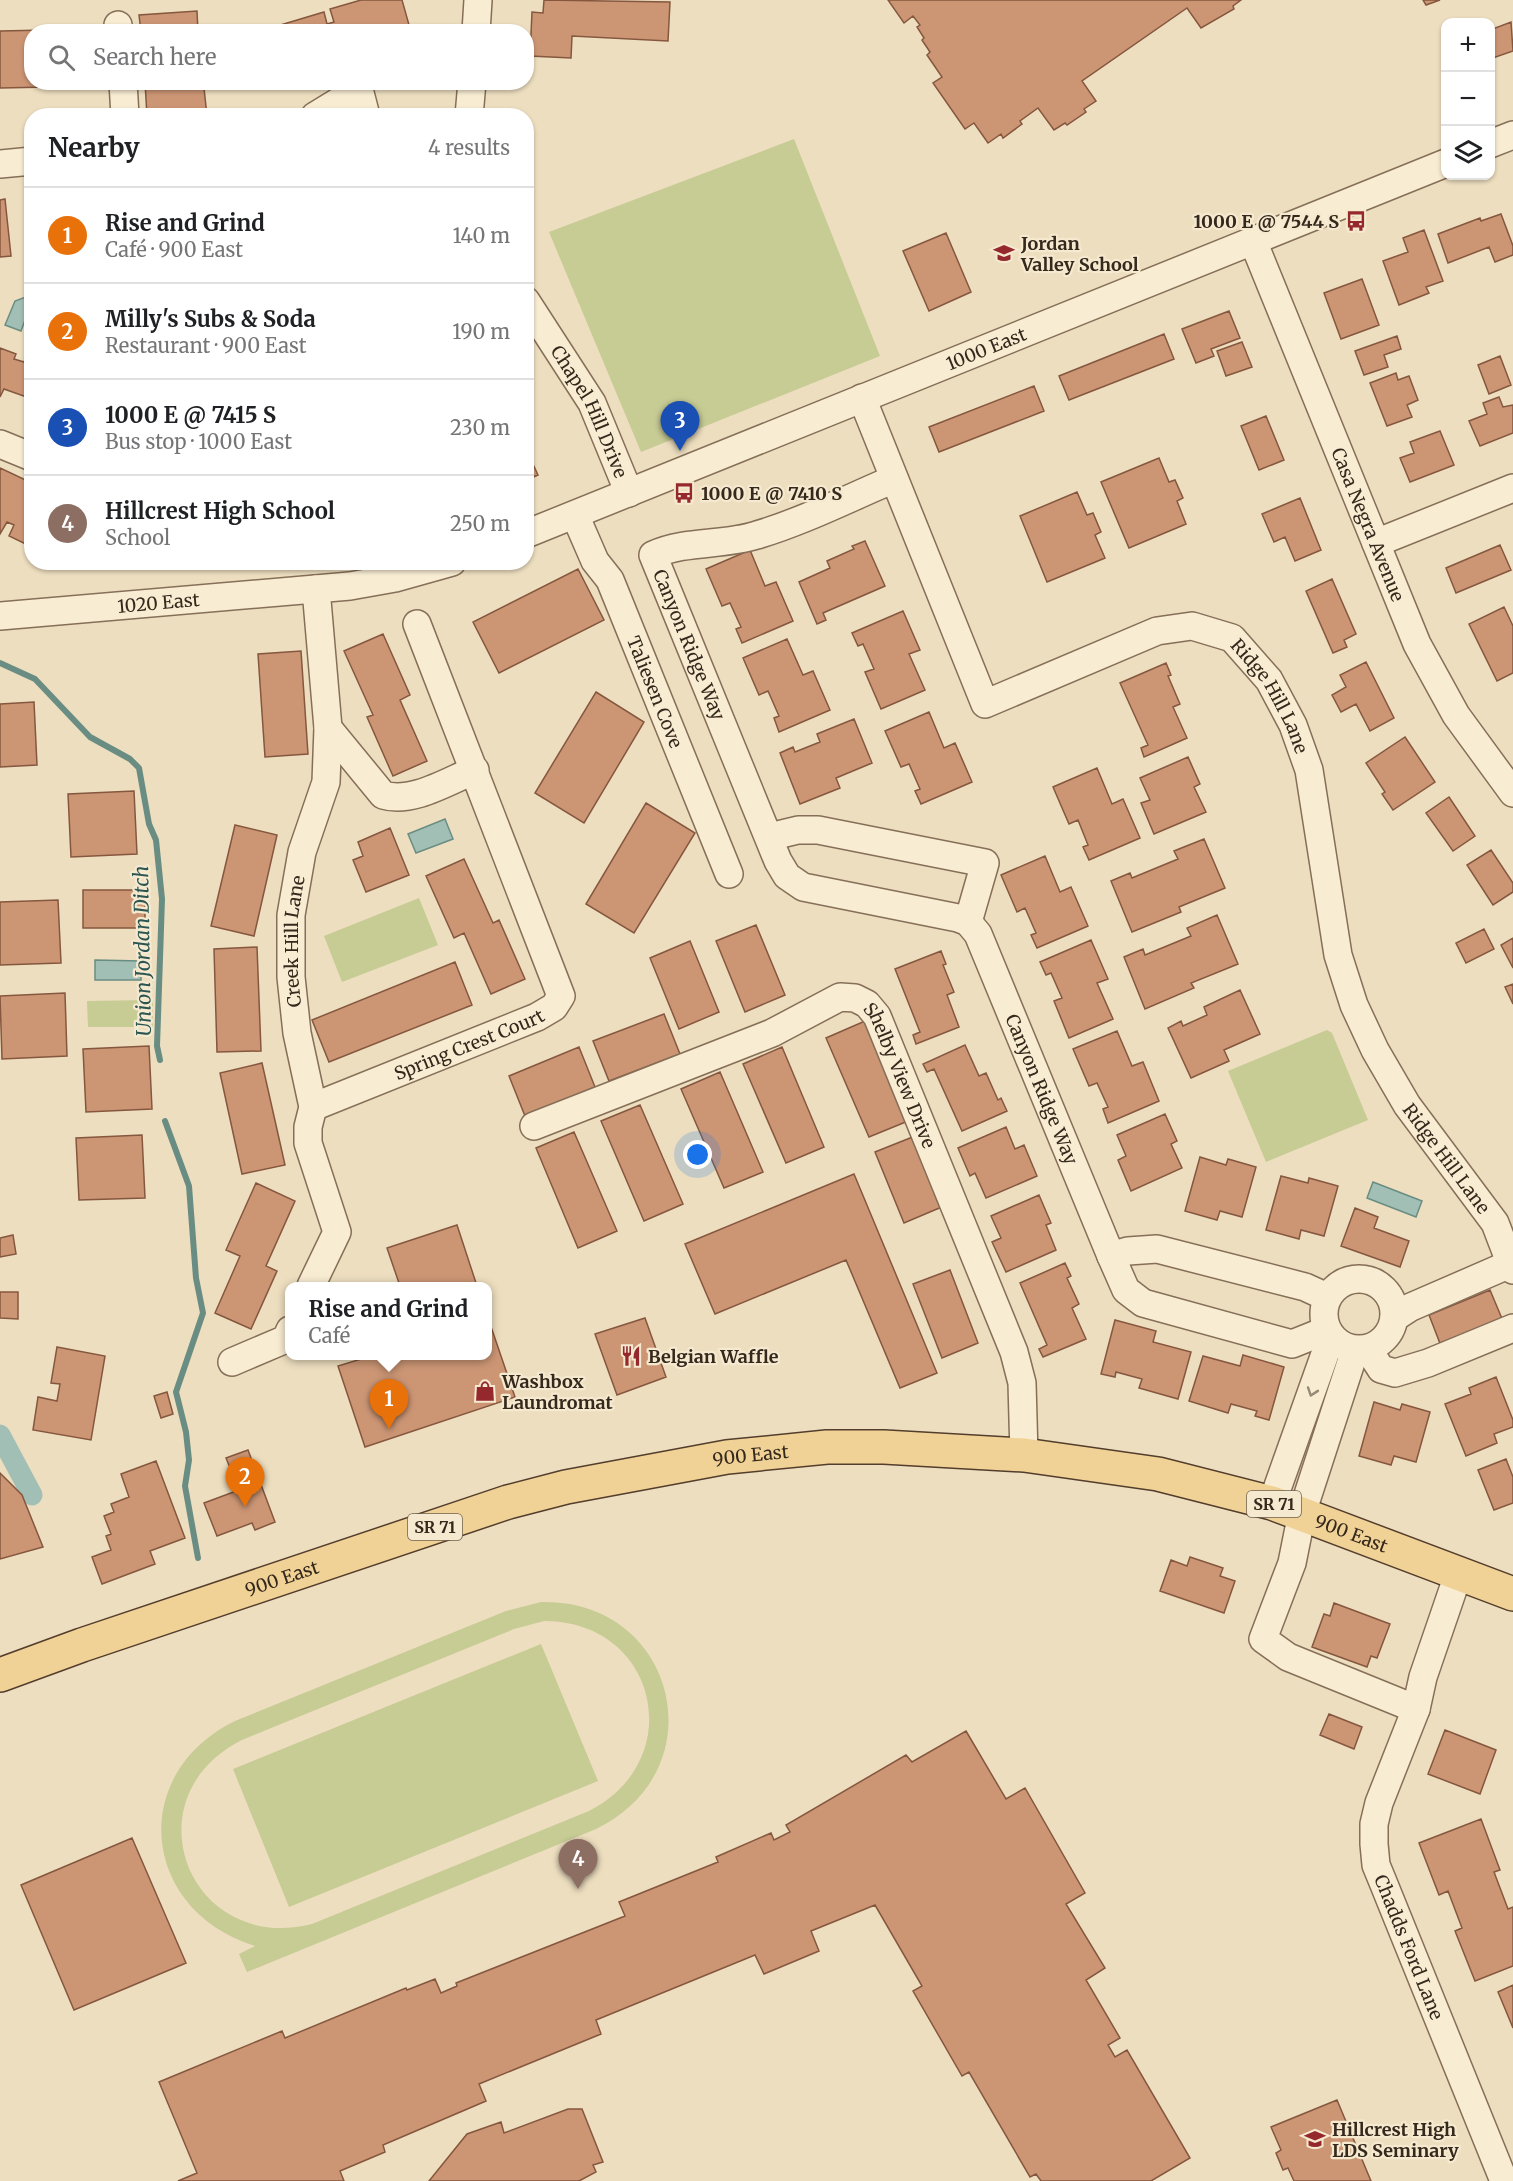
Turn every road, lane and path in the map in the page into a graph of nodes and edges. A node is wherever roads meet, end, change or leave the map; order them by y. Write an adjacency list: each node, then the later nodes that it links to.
1 (478, 0): 2 (street)
2 (476, 24)
3 (123, 90): 7 (street)
4 (356, 90): 8 (street)
5 (358, 90): 9 (street)
6 (471, 90): 10 (street)
7 (125, 108)
8 (328, 108)
9 (364, 108)
10 (470, 108)
11 (1513, 135): 12 (street)
12 (1495, 142)
13 (24, 162): 14 (street)
14 (0, 164)
15 (1441, 165): 16 (street, 1000 East)
16 (1253, 241): 18 (street, 1000 East); 26 (street, Casa Negra Avenue)
17 (534, 313): 23 (street, Chapel Hill Drive)
18 (862, 398): 21 (street, Ridge Hill Lane); 23 (street, 1000 East)
19 (0, 444): 20 (street)
20 (24, 454)
21 (894, 479): 34 (street, Canyon Ridge Way); 40 (street, Ridge Hill Lane)
22 (1513, 488): 26 (street)
23 (629, 493): 24 (street, 1000 East)
24 (575, 514): 25 (street, 1000 East); 35 (street, Taliesen Cove)
25 (534, 531)
26 (1376, 543): 33 (street, Casa Negra Avenue)
27 (424, 570): 28 (street)
28 (316, 589): 29 (street, 1020 East); 31 (street, Creek Hill Lane)
29 (0, 616)
30 (417, 624): 32 (street, Spring Crest Court)
31 (328, 728): 32 (street); 37 (street, Creek Hill Lane)
32 (475, 770): 37 (street, Spring Crest Court)
33 (1513, 793)
34 (769, 837): 36 (street, Canyon Ridge Way); 36 (street)
35 (729, 874)
36 (968, 922): 39 (street, Canyon Ridge Way)
37 (313, 1107): 41 (street, Creek Hill Lane)
38 (534, 1126): 49 (street, Shelby View Drive)
39 (1111, 1256): 42 (street); 45 (street, Canyon Ridge Way)
40 (1512, 1267): 43 (street, Ridge Hill Lane)
41 (313, 1282)
42 (1327, 1297): 43 (street); 45 (street)
43 (1394, 1318): 47 (street)
44 (1513, 1328): 47 (street)
45 (1329, 1334): 47 (street); 50 (street, one-way to 50)
46 (285, 1339): 48 (street)
47 (1362, 1349): 50 (street)
48 (232, 1362)
49 (1024, 1455): 50 (main road, 900 East / SR 71); 53 (main road, 900 East / SR 71)
50 (1287, 1508): 51 (main road, 900 East / SR 71); 54 (street)
51 (1459, 1572): 52 (main road, 900 East / SR 71); 54 (street, Chadds Ford Lane)
52 (1513, 1594)
53 (0, 1675)
54 (1416, 1709): 55 (street, Chadds Ford Lane)
55 (1504, 2181)

